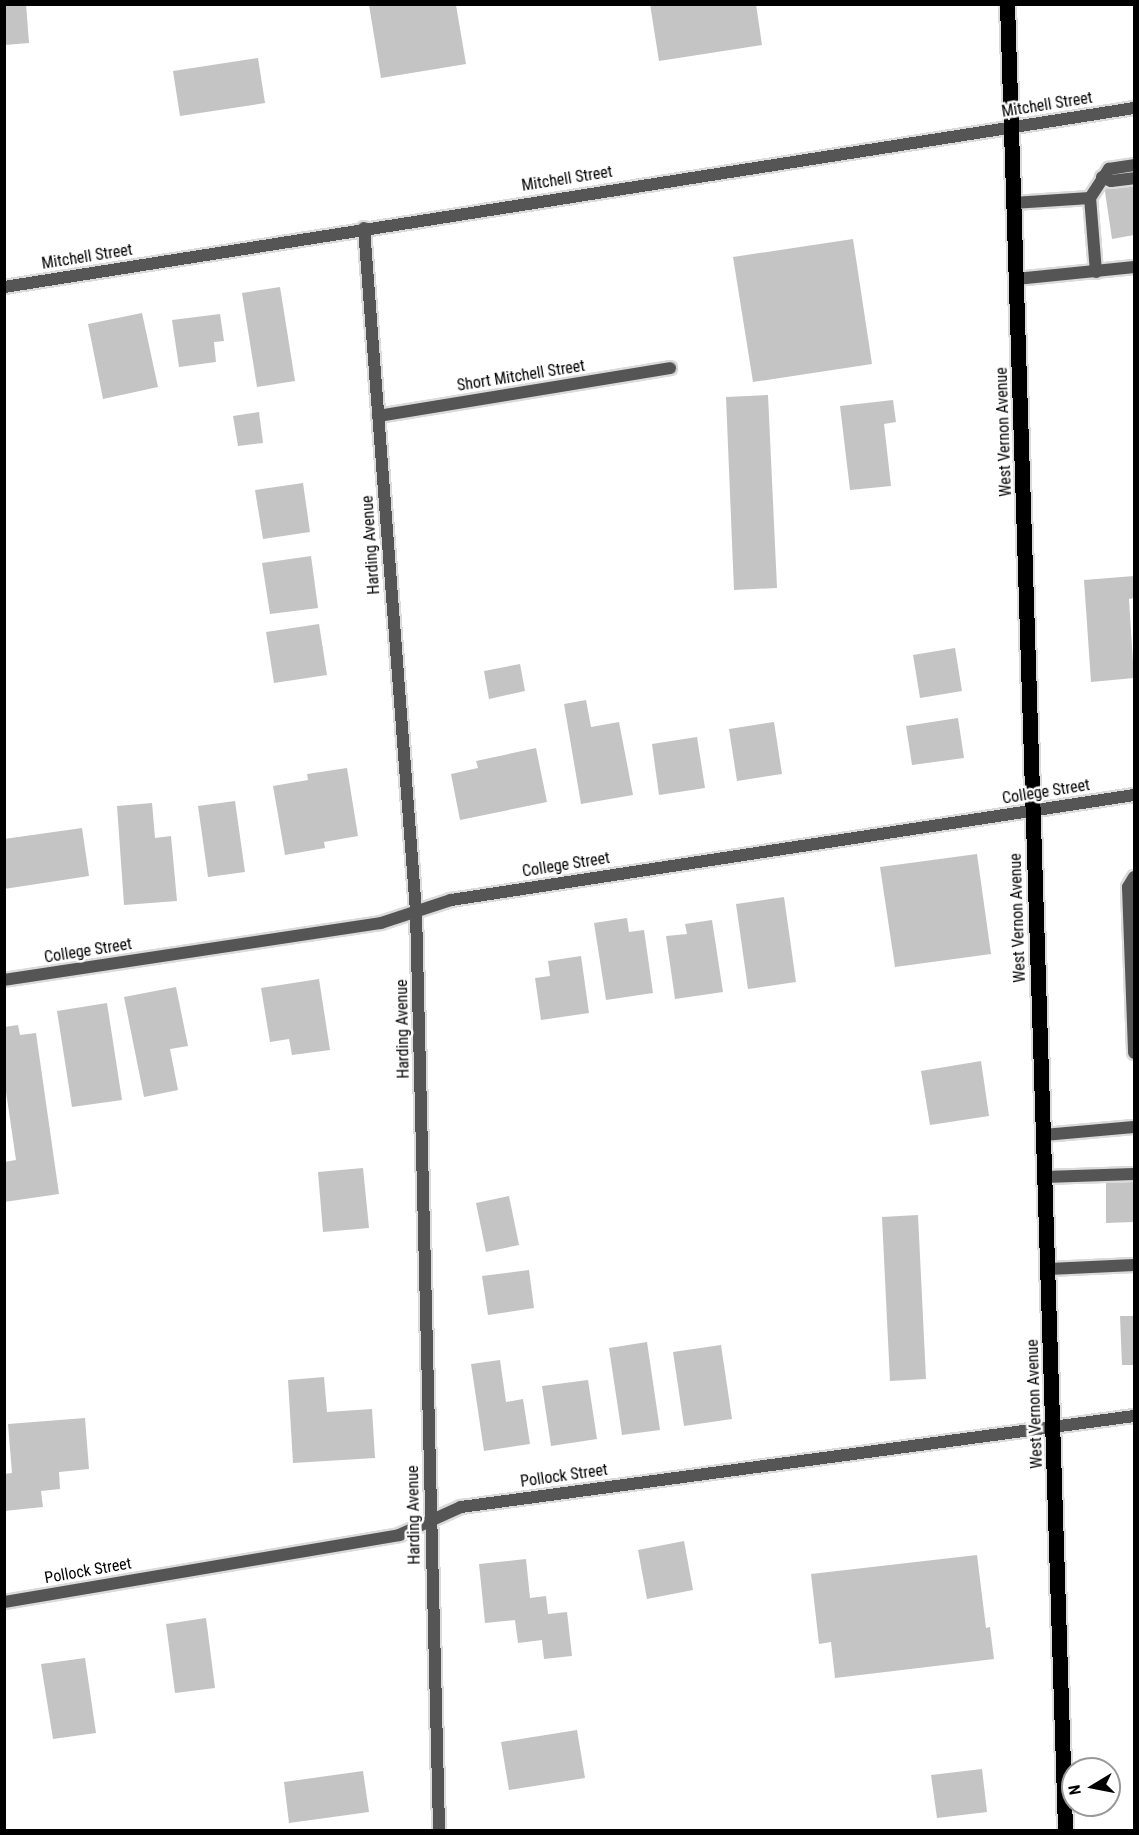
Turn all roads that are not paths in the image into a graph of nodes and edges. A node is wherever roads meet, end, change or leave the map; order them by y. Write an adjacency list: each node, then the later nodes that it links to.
1 (1007, 4): 3 (main road, West Vernon Avenue)
2 (1134, 108): 3 (street, Mitchell Street)
3 (1010, 128): 8 (main road, West Vernon Avenue); 9 (street, Mitchell Street)
4 (1134, 165): 5 (street)
5 (1102, 177): 6 (street); 7 (street)
6 (1134, 178)
7 (1090, 198): 8 (street); 11 (street)
8 (1013, 203): 12 (main road, West Vernon Avenue)
9 (364, 228): 13 (street, Mitchell Street); 15 (street, Harding Avenue)
10 (1134, 267): 11 (street)
11 (1096, 272): 12 (street)
12 (1017, 279): 17 (main road, West Vernon Avenue)
13 (4, 287)
14 (670, 368): 15 (street, Short Mitchell Street)
15 (378, 416): 19 (street, Harding Avenue)
16 (1134, 795): 17 (street, College Street)
17 (1033, 810): 19 (street, College Street); 23 (main road, West Vernon Avenue)
18 (1134, 877): 21 (street)
19 (416, 912): 20 (street, College Street); 30 (street, Harding Avenue)
20 (4, 980)
21 (1134, 1053)
22 (1134, 1127): 23 (street)
23 (1044, 1136): 25 (main road, West Vernon Avenue)
24 (1134, 1174): 25 (street)
25 (1045, 1177): 27 (main road, West Vernon Avenue)
26 (1134, 1264): 27 (street)
27 (1049, 1269): 29 (main road, West Vernon Avenue)
28 (1134, 1416): 29 (street, Pollock Street)
29 (1054, 1427): 30 (street, Pollock Street); 33 (main road, West Vernon Avenue)
30 (430, 1521): 31 (street, Pollock Street); 32 (street, Harding Avenue)
31 (4, 1602)
32 (439, 1830)
33 (1065, 1830)

